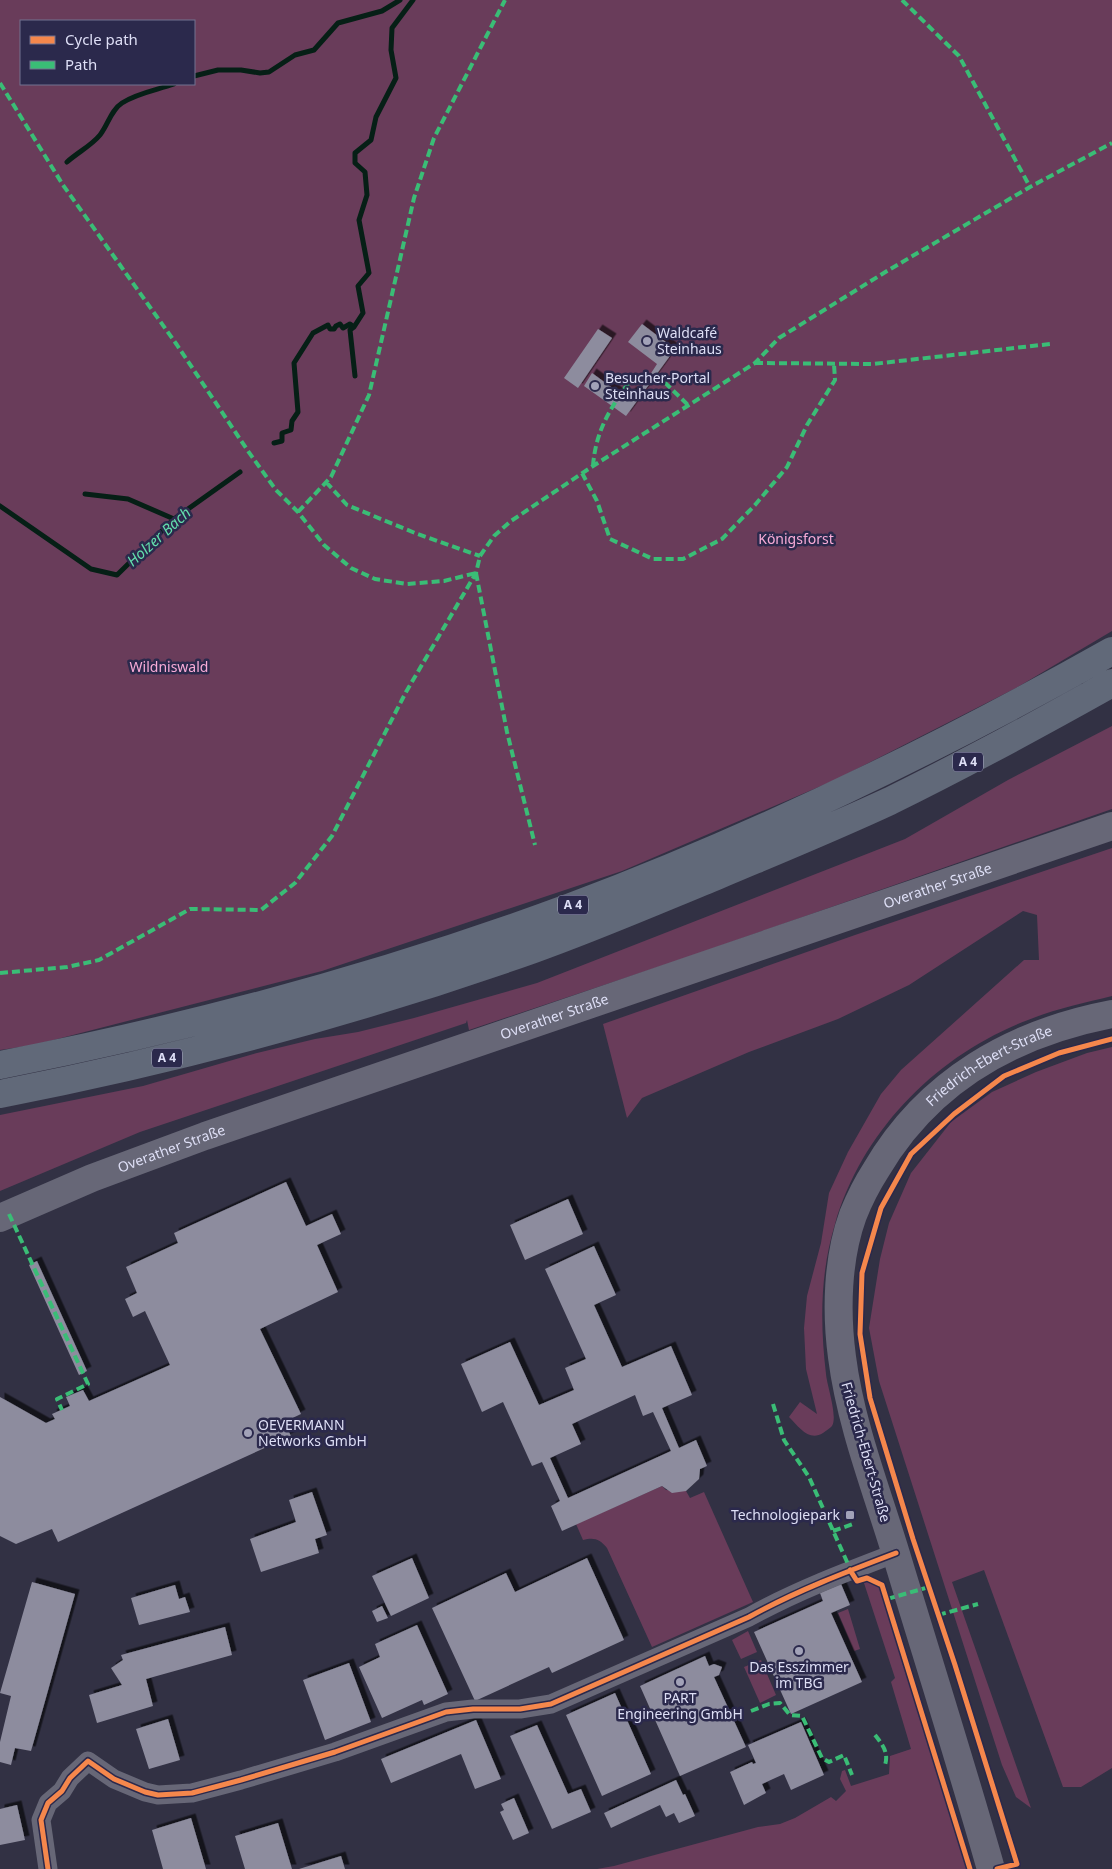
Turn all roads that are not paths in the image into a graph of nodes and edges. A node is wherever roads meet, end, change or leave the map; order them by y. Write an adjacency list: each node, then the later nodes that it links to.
1 (1112, 651): 7 (highway, A 4)
2 (1112, 683): 5 (highway, A 4)
3 (1112, 705): 5 (highway)
4 (1112, 826): 9 (main road, Overather Straße)
5 (820, 833): 8 (highway, A 4)
6 (1112, 1014): 10 (main road, Friedrich-Ebert-Straße)
7 (0, 1065)
8 (0, 1094)
9 (0, 1218)
10 (896, 1553): 11 (street); 12 (main road, Friedrich-Ebert-Straße)
11 (48, 1869)
12 (991, 1869)

